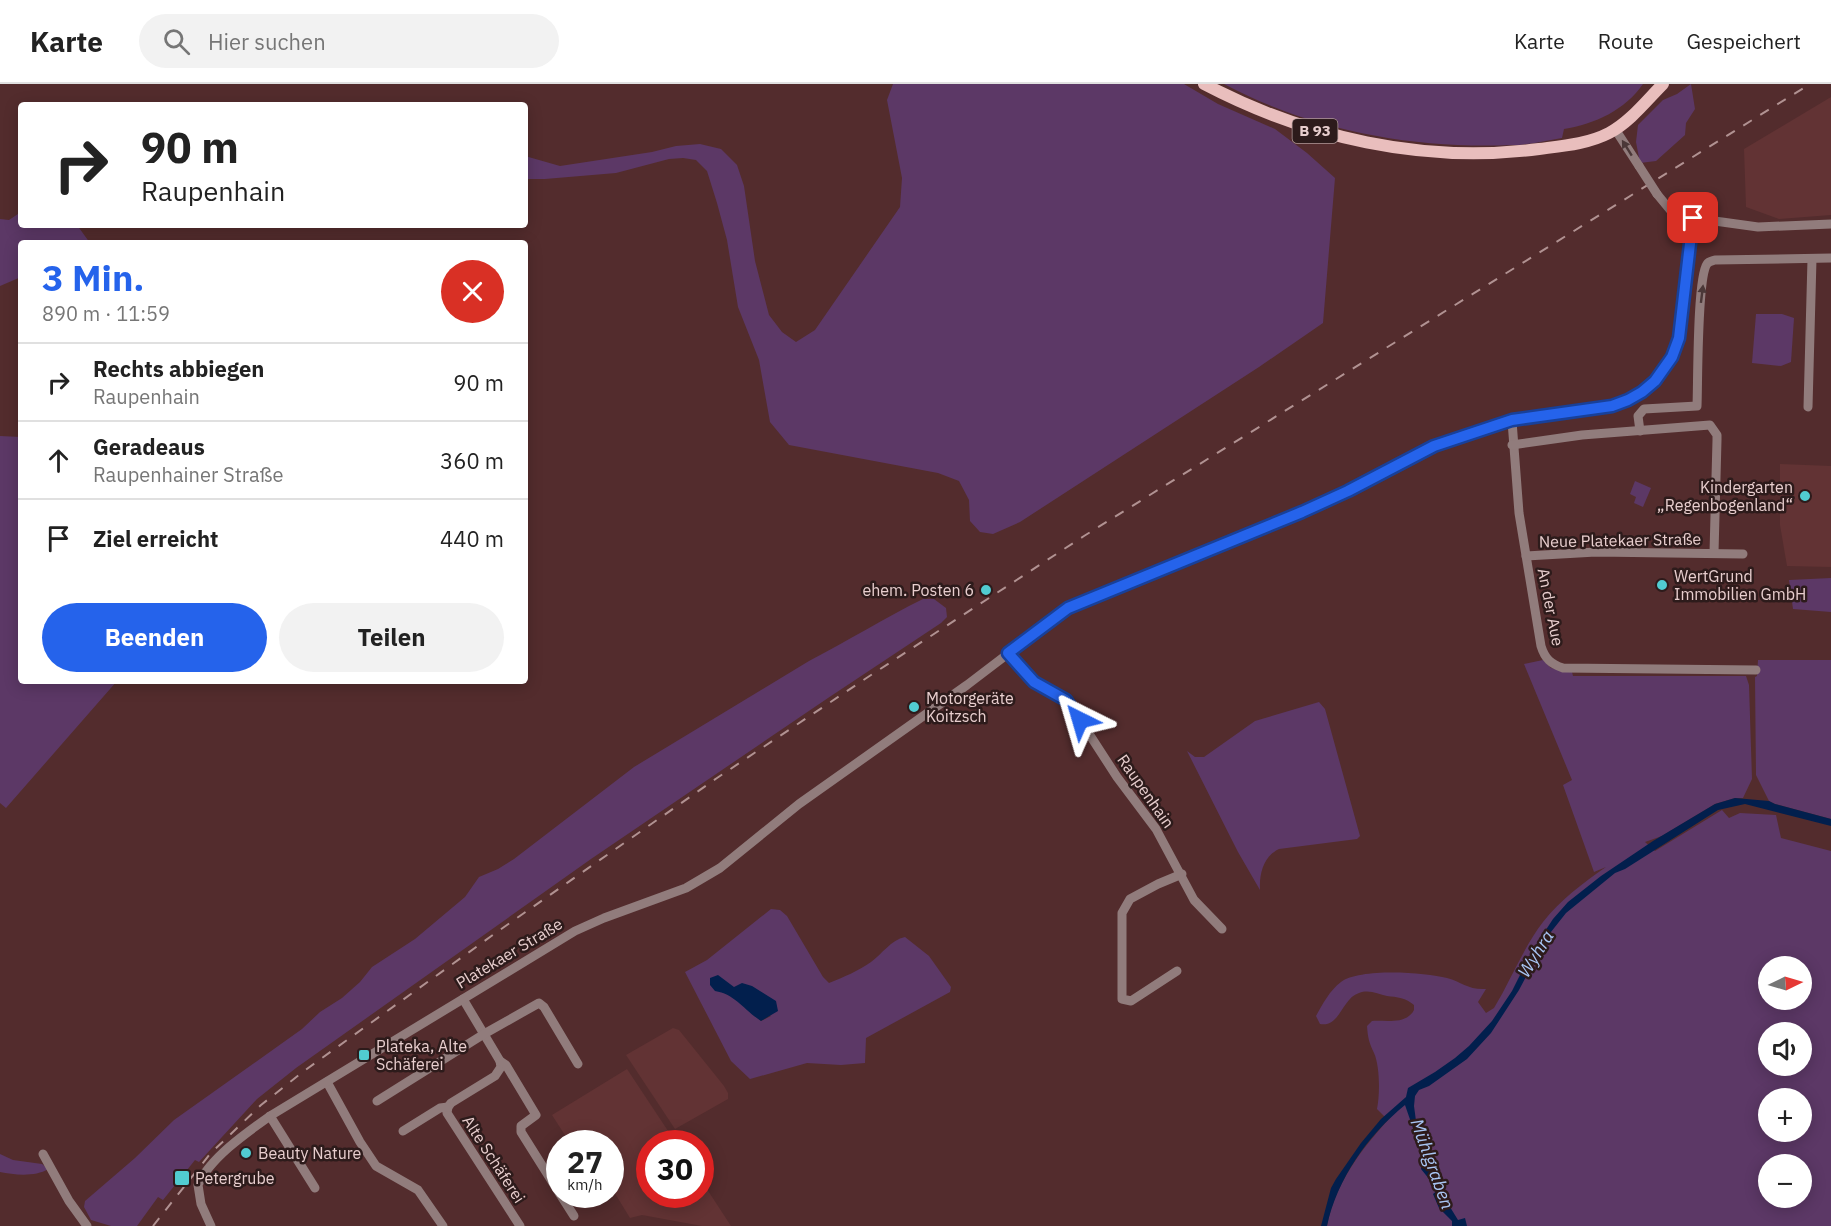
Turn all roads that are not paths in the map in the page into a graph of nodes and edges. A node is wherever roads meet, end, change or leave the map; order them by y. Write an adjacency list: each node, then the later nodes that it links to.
1 (1204, 84): 3 (main road, B 93)
2 (1663, 84): 3 (main road, B 93)
3 (1615, 129): 4 (street, one-way to 3, bridge)
4 (1693, 218): 5 (street); 9 (street)
5 (1831, 224)
6 (1831, 258): 7 (street)
7 (1812, 259): 8 (street); 10 (street, one-way to 7)
8 (1808, 407)
9 (1512, 420): 11 (street, An der Aue); 15 (street)
10 (1640, 431): 11 (street); 12 (street, Neue Platekaer Straße)
11 (1512, 445): 14 (street, An der Aue)
12 (1714, 553): 13 (street, Neue Platekaer Straße); 14 (street, Neue Platekaer Straße)
13 (1743, 554)
14 (1526, 556): 16 (street, An der Aue)
15 (1008, 653): 17 (street, Raupenhain); 20 (street, Platekaer Straße)
16 (1756, 670)
17 (1182, 874): 18 (street, Raupenhain); 19 (street)
18 (1222, 929)
19 (1177, 970)
20 (463, 999): 21 (street); 24 (street, Platekaer Straße)
21 (484, 1034): 22 (street); 23 (street); 25 (street)
22 (500, 1061): 26 (street, Alte Schäferei); 30 (street)
23 (578, 1064)
24 (327, 1082): 27 (street, Platekaer Straße); 36 (street)
25 (377, 1101)
26 (448, 1107): 28 (street, Alte Schäferei); 37 (street, Alte Schäferei)
27 (270, 1116): 31 (street); 35 (street, Platekaer Straße)
28 (404, 1131)
29 (43, 1154): 34 (street)
30 (546, 1172)
31 (315, 1188)
32 (568, 1208): 33 (street)
33 (573, 1216)
34 (87, 1226)
35 (211, 1226)
36 (443, 1226)
37 (520, 1226)

